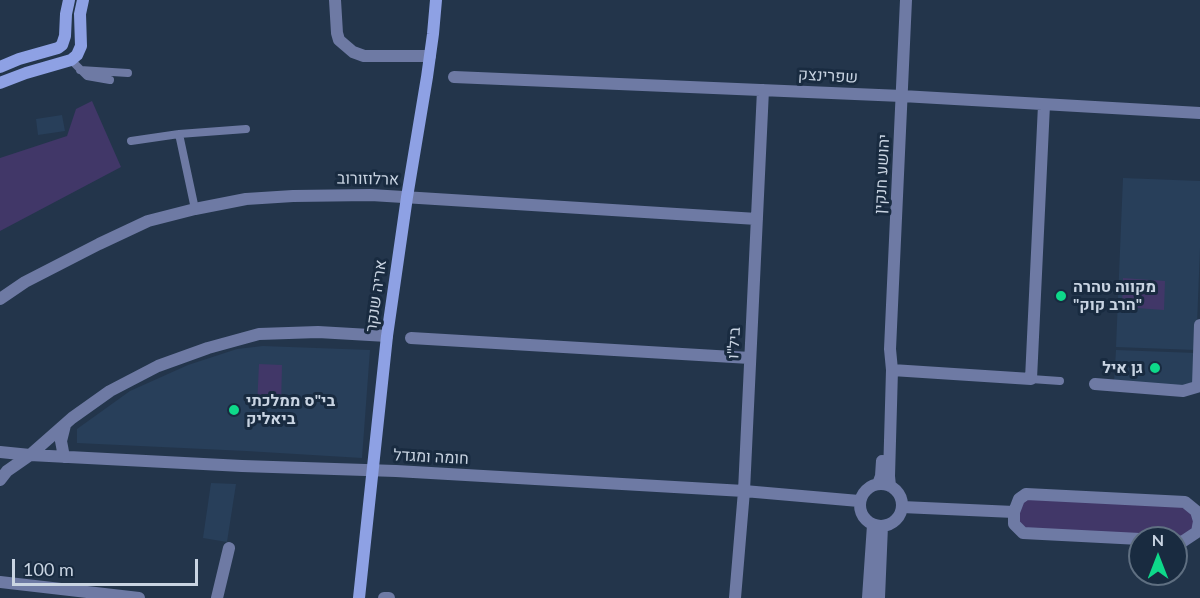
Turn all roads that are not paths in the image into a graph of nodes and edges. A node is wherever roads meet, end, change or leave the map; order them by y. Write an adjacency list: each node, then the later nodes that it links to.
1 (69, 0): 8 (street)
2 (83, 0): 7 (street)
3 (335, 0): 6 (street)
4 (436, 0): 6 (street, אריה שנקר)
5 (906, 0): 15 (street, יהושע חנקין)
6 (430, 56): 21 (street, אריה שנקר)
7 (71, 60): 9 (lane); 13 (street)
8 (0, 67)
9 (80, 70): 10 (lane); 12 (lane)
10 (128, 73)
11 (454, 77): 14 (street, שפרינצק)
12 (110, 80)
13 (0, 83)
14 (763, 90): 15 (street, שפרינצק); 23 (street, ביל"ו)
15 (902, 96): 16 (street, שפרינצק); 28 (street, יהושע חנקין)
16 (1044, 105): 17 (street, שפרינצק); 31 (street)
17 (1200, 113)
18 (246, 129): 19 (lane)
19 (179, 134): 20 (lane); 22 (lane)
20 (131, 141)
21 (407, 197): 22 (street, ארלוזורוב); 23 (street, ארלוזורוב); 26 (street, אריה שנקר)
22 (195, 209): 24 (street, ארלוזורוב)
23 (757, 219): 29 (street, ביל"ו)
24 (0, 299)
25 (1200, 325): 34 (street)
26 (387, 336): 35 (street); 39 (street, אריה שנקר)
27 (411, 338): 29 (street)
28 (890, 349): 30 (street, יהושע חנקין); 41 (street, יהושע חנקין)
29 (750, 357): 42 (street, ביל"ו)
30 (892, 370): 31 (street); 41 (street, יהושע חנקין)
31 (1031, 379): 32 (lane)
32 (1060, 381)
33 (1095, 384): 34 (street)
34 (1199, 386)
35 (65, 424): 37 (street); 38 (street)
36 (1, 452): 37 (street, חומה ומגדל); 40 (street)
37 (30, 455): 38 (street, חומה ומגדל); 40 (street)
38 (64, 457): 39 (street, חומה ומגדל)
39 (372, 471): 42 (street, חומה ומגדל); 54 (street, אריה שנקר)
40 (3, 475)
41 (884, 485): 43 (street); 44 (street)
42 (744, 491): 43 (street, חומה ומגדל); 57 (street, ביל"ו)
43 (860, 501): 47 (street)
44 (902, 507): 45 (street); 47 (street)
45 (1014, 512): 46 (street); 48 (street)
46 (1200, 521): 49 (street)
47 (878, 525): 58 (street); 59 (street)
48 (1128, 538)
49 (1188, 538)
50 (228, 548): 53 (street)
51 (0, 582): 52 (street)
52 (139, 598)
53 (217, 598)
54 (359, 598)
55 (384, 598): 56 (street)
56 (389, 598)
57 (735, 598)
58 (868, 598)
59 (879, 598)

